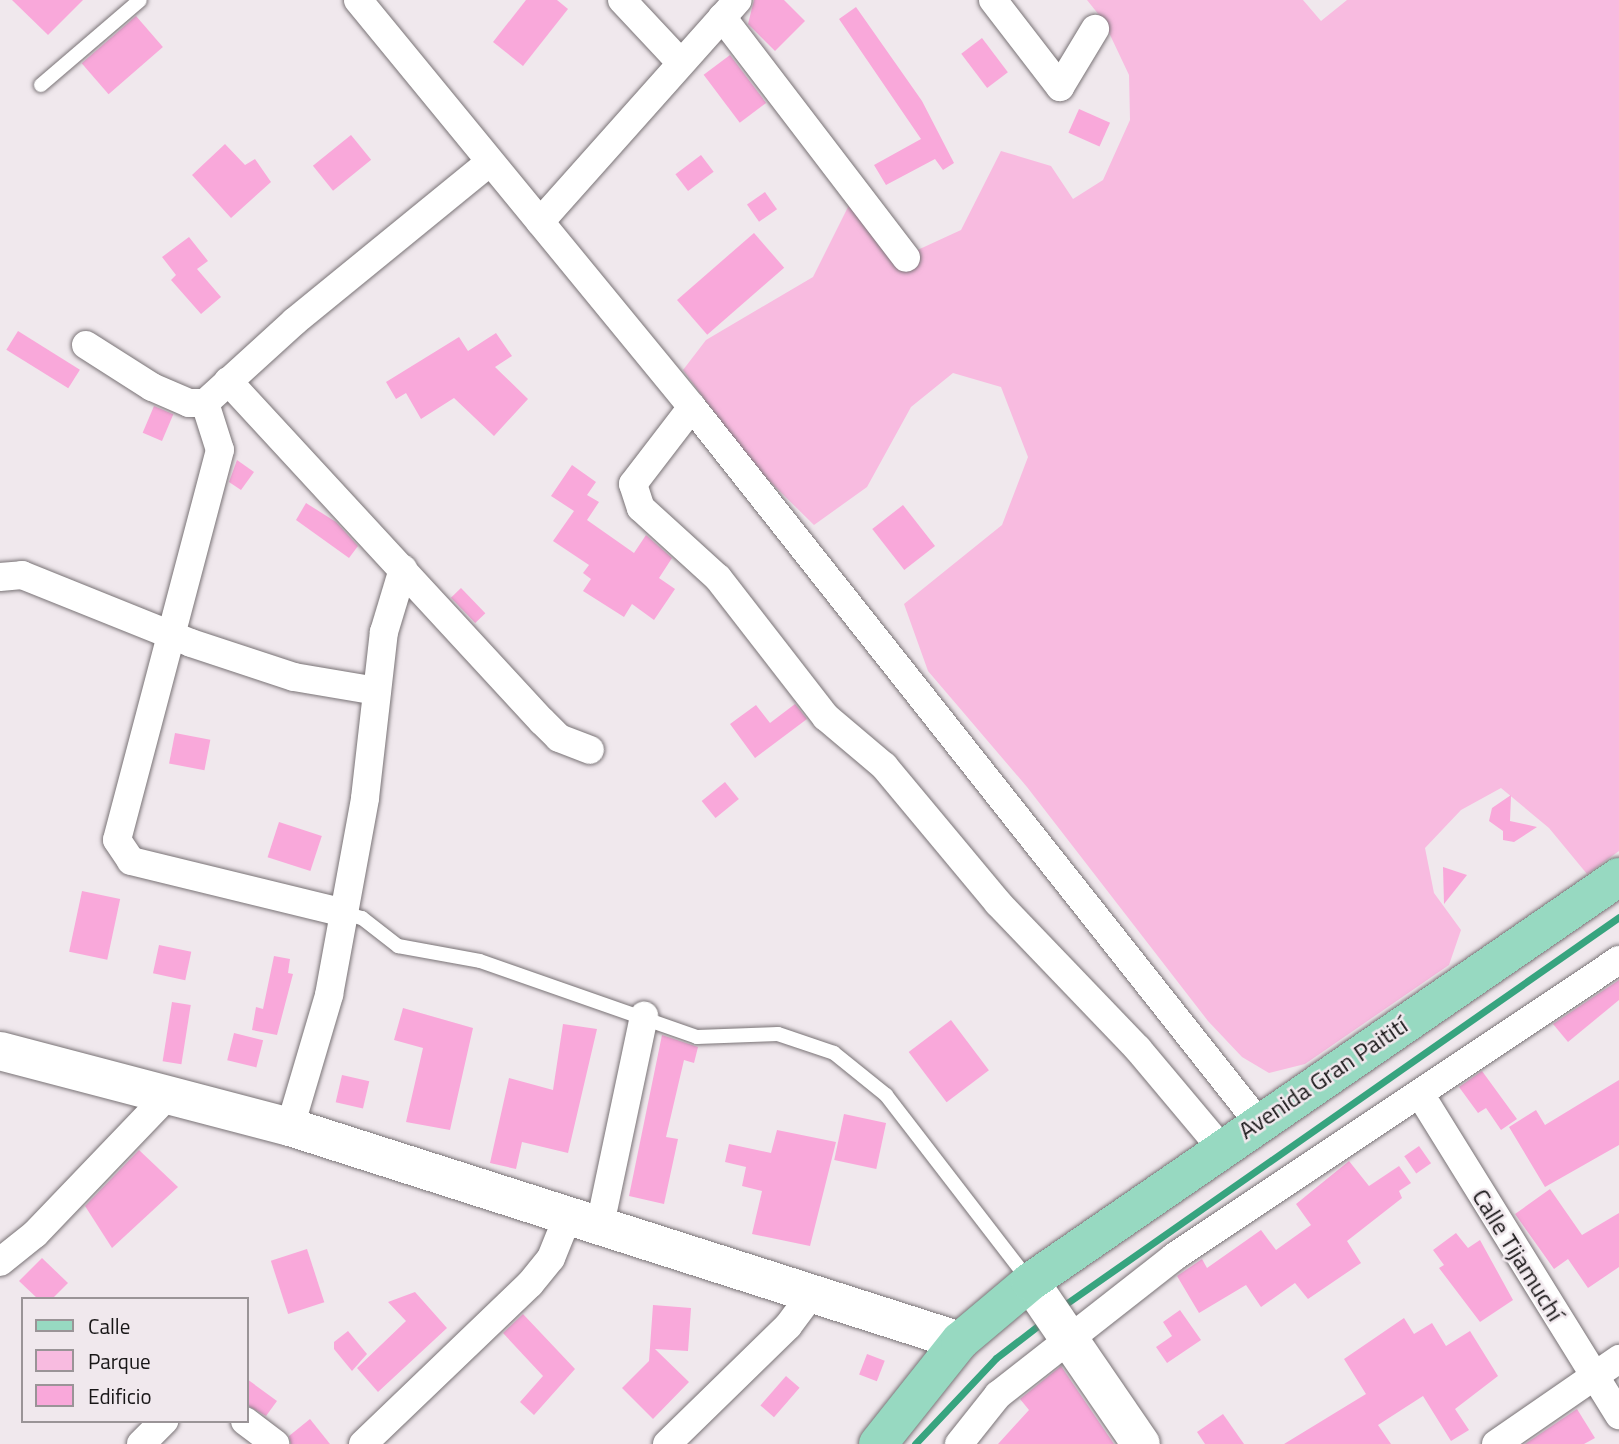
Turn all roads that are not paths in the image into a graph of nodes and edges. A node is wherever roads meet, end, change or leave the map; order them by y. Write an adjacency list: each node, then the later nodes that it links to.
1 (140, 0): 8 (lane)
2 (358, 0): 9 (street)
3 (622, 0): 7 (street)
4 (993, 0): 6 (street)
5 (730, 8): 7 (street); 11 (street)
6 (1095, 29)
7 (681, 63): 10 (street)
8 (41, 85)
9 (489, 163): 10 (street); 13 (street)
10 (540, 222): 15 (street)
11 (906, 258)
12 (86, 345): 14 (street)
13 (228, 381): 14 (street); 16 (street)
14 (205, 404): 18 (street)
15 (692, 408): 28 (street); 30 (street)
16 (403, 569): 19 (street); 20 (street)
17 (0, 577): 18 (street)
18 (169, 634): 19 (street); 22 (street)
19 (377, 691): 22 (street)
20 (590, 750)
21 (1619, 877): 28 (main road, Avenida Gran Paitití)
22 (344, 913): 24 (lane); 29 (street)
23 (1619, 960): 27 (street)
24 (644, 1016): 31 (street); 34 (lane)
25 (0, 1051): 26 (street)
26 (171, 1093): 29 (street); 32 (street)
27 (1420, 1094): 34 (street); 37 (street, Calle Tijamuchí)
28 (1258, 1122): 30 (main road, Avenida Gran Paitití)
29 (290, 1128): 31 (street)
30 (1221, 1147): 34 (main road, Avenida Gran Paitití)
31 (584, 1221): 33 (street); 43 (street)
32 (0, 1262)
33 (814, 1291): 35 (street); 44 (street)
34 (1051, 1312): 35 (main road, Avenida Gran Paitití); 46 (street); 47 (street)
35 (960, 1340): 45 (main road, Avenida Gran Paitití)
36 (1619, 1359): 37 (street)
37 (1593, 1377): 38 (street, Calle Tijamuchí); 48 (street)
38 (1619, 1415)
39 (162, 1423): 41 (street)
40 (248, 1423): 42 (street)
41 (141, 1444)
42 (275, 1444)
43 (363, 1444)
44 (667, 1444)
45 (878, 1444)
46 (959, 1444)
47 (1141, 1444)
48 (1496, 1444)

